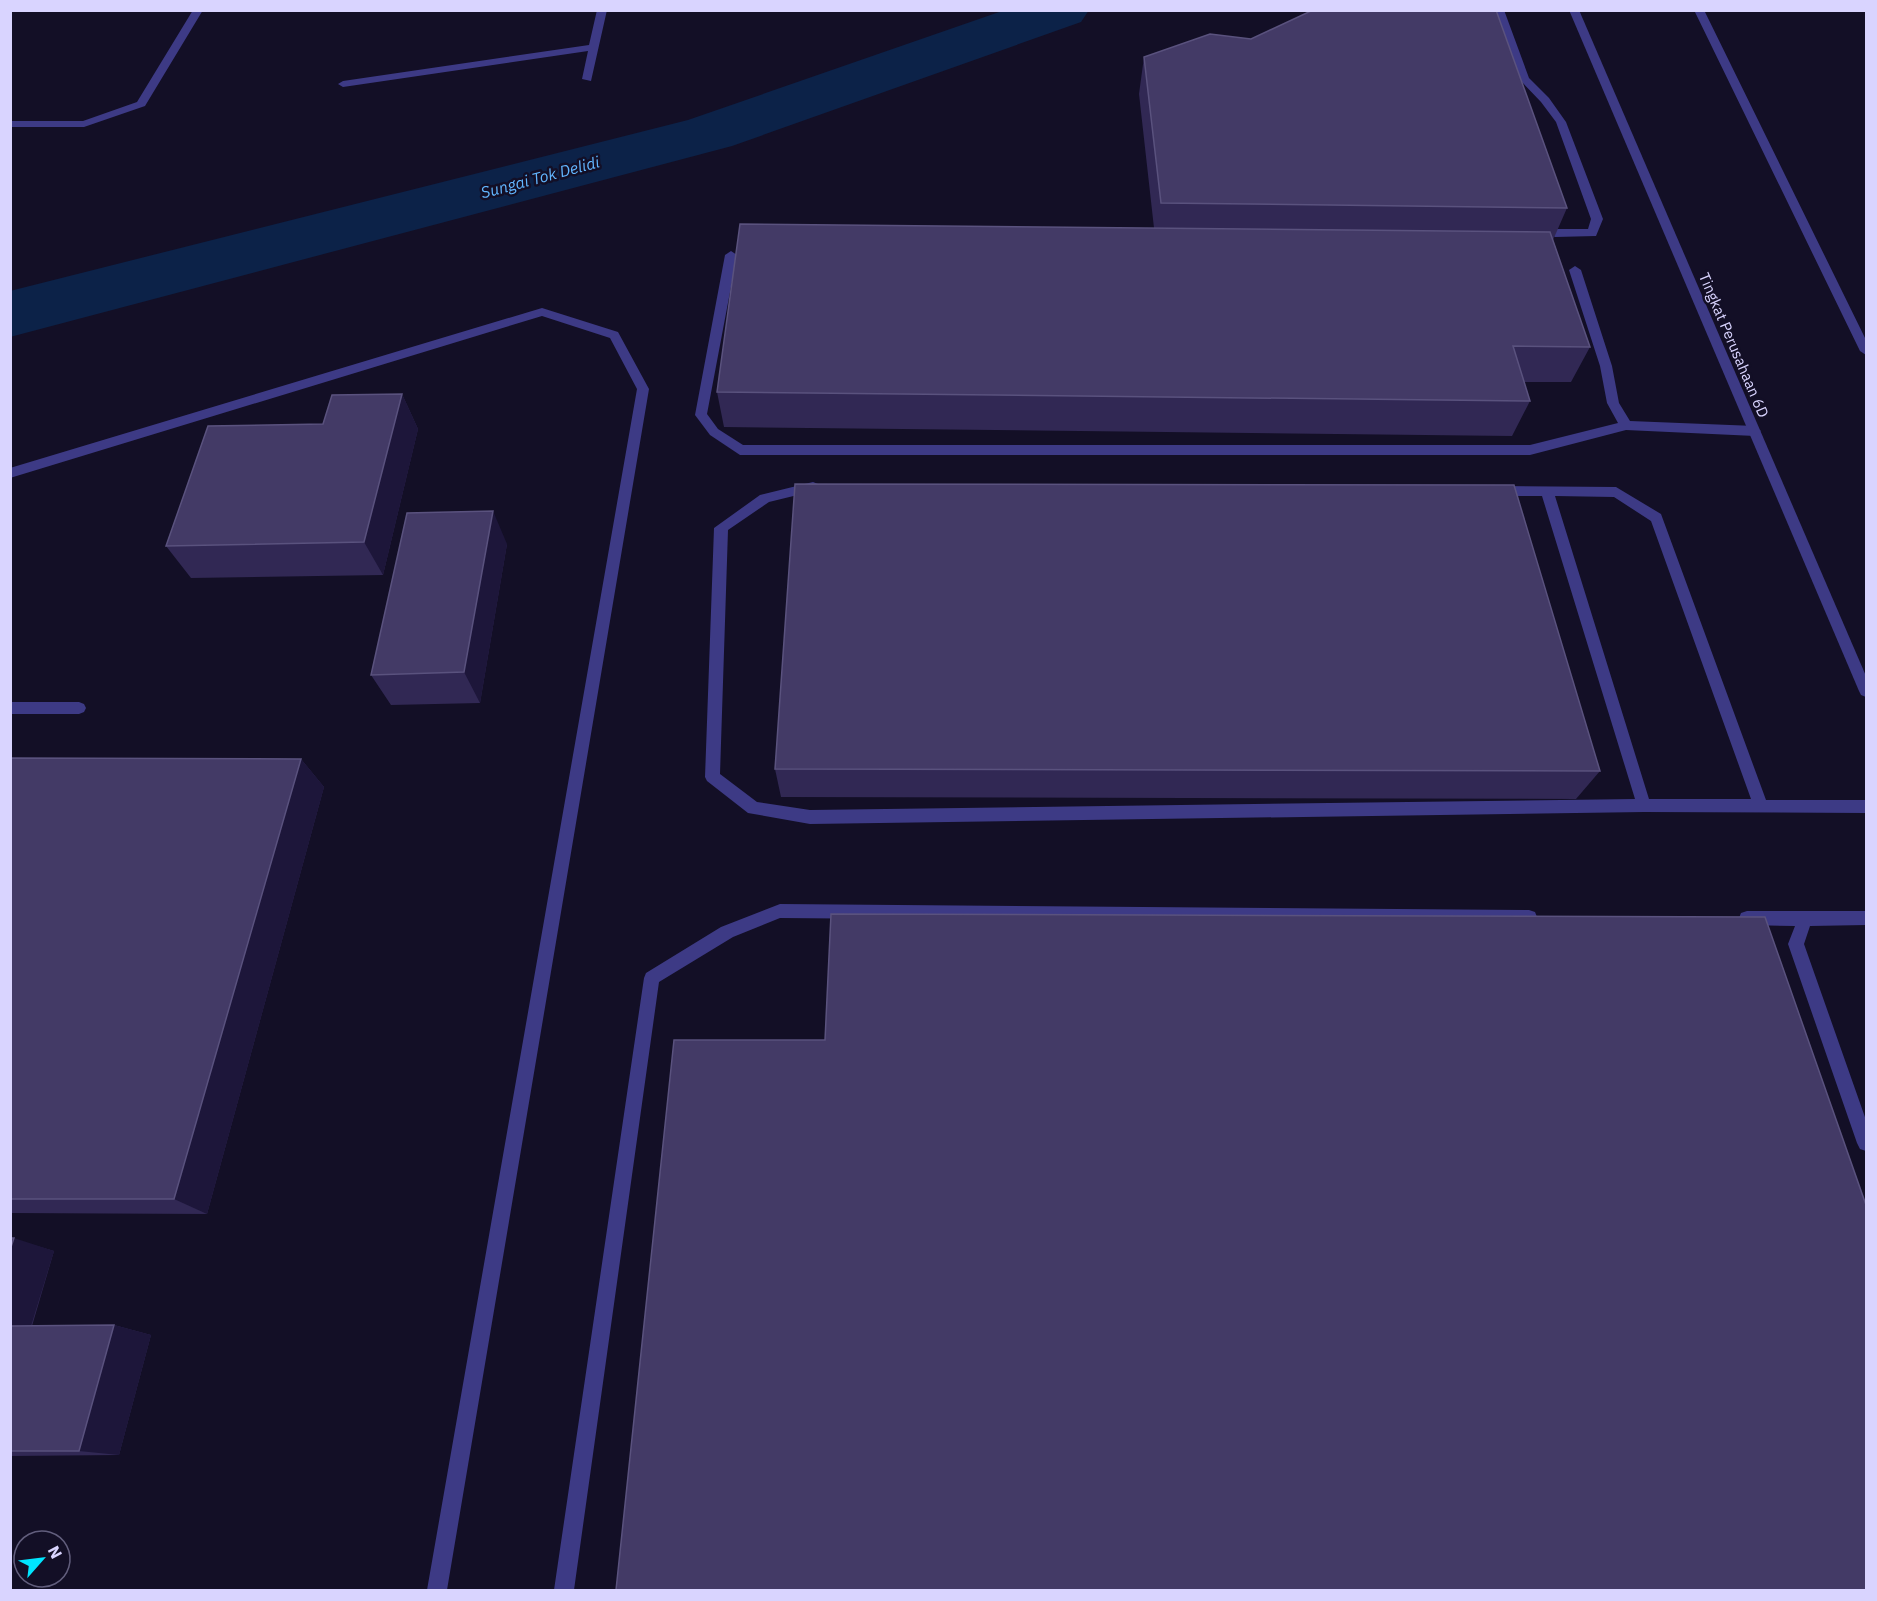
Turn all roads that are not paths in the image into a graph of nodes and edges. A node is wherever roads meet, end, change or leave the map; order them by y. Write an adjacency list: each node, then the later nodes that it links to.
1 (198, 10): 9 (street)
2 (602, 10): 6 (street)
3 (1499, 10): 10 (street)
4 (1574, 10): 15 (street, Tingkat Perusahaan 6D)
5 (1699, 10): 13 (street)
6 (594, 46): 7 (street); 8 (street)
7 (587, 79)
8 (343, 84)
9 (10, 124)
10 (1556, 233)
11 (731, 255): 14 (street)
12 (1575, 270): 14 (street)
13 (1866, 351)
14 (1626, 425): 15 (street)
15 (1755, 431): 20 (street, Tingkat Perusahaan 6D)
16 (10, 473): 31 (street)
17 (825, 487): 23 (street)
18 (1488, 491): 19 (street)
19 (1547, 491): 23 (street); 24 (street)
20 (1866, 691)
21 (10, 708): 22 (street)
22 (80, 708)
23 (1644, 805): 24 (street)
24 (1761, 807): 25 (street)
25 (1866, 807)
26 (1543, 917): 32 (street)
27 (1733, 918): 29 (street)
28 (1866, 918): 29 (street)
29 (1805, 919): 30 (street)
30 (1866, 1143)
31 (437, 1590)
32 (564, 1590)

